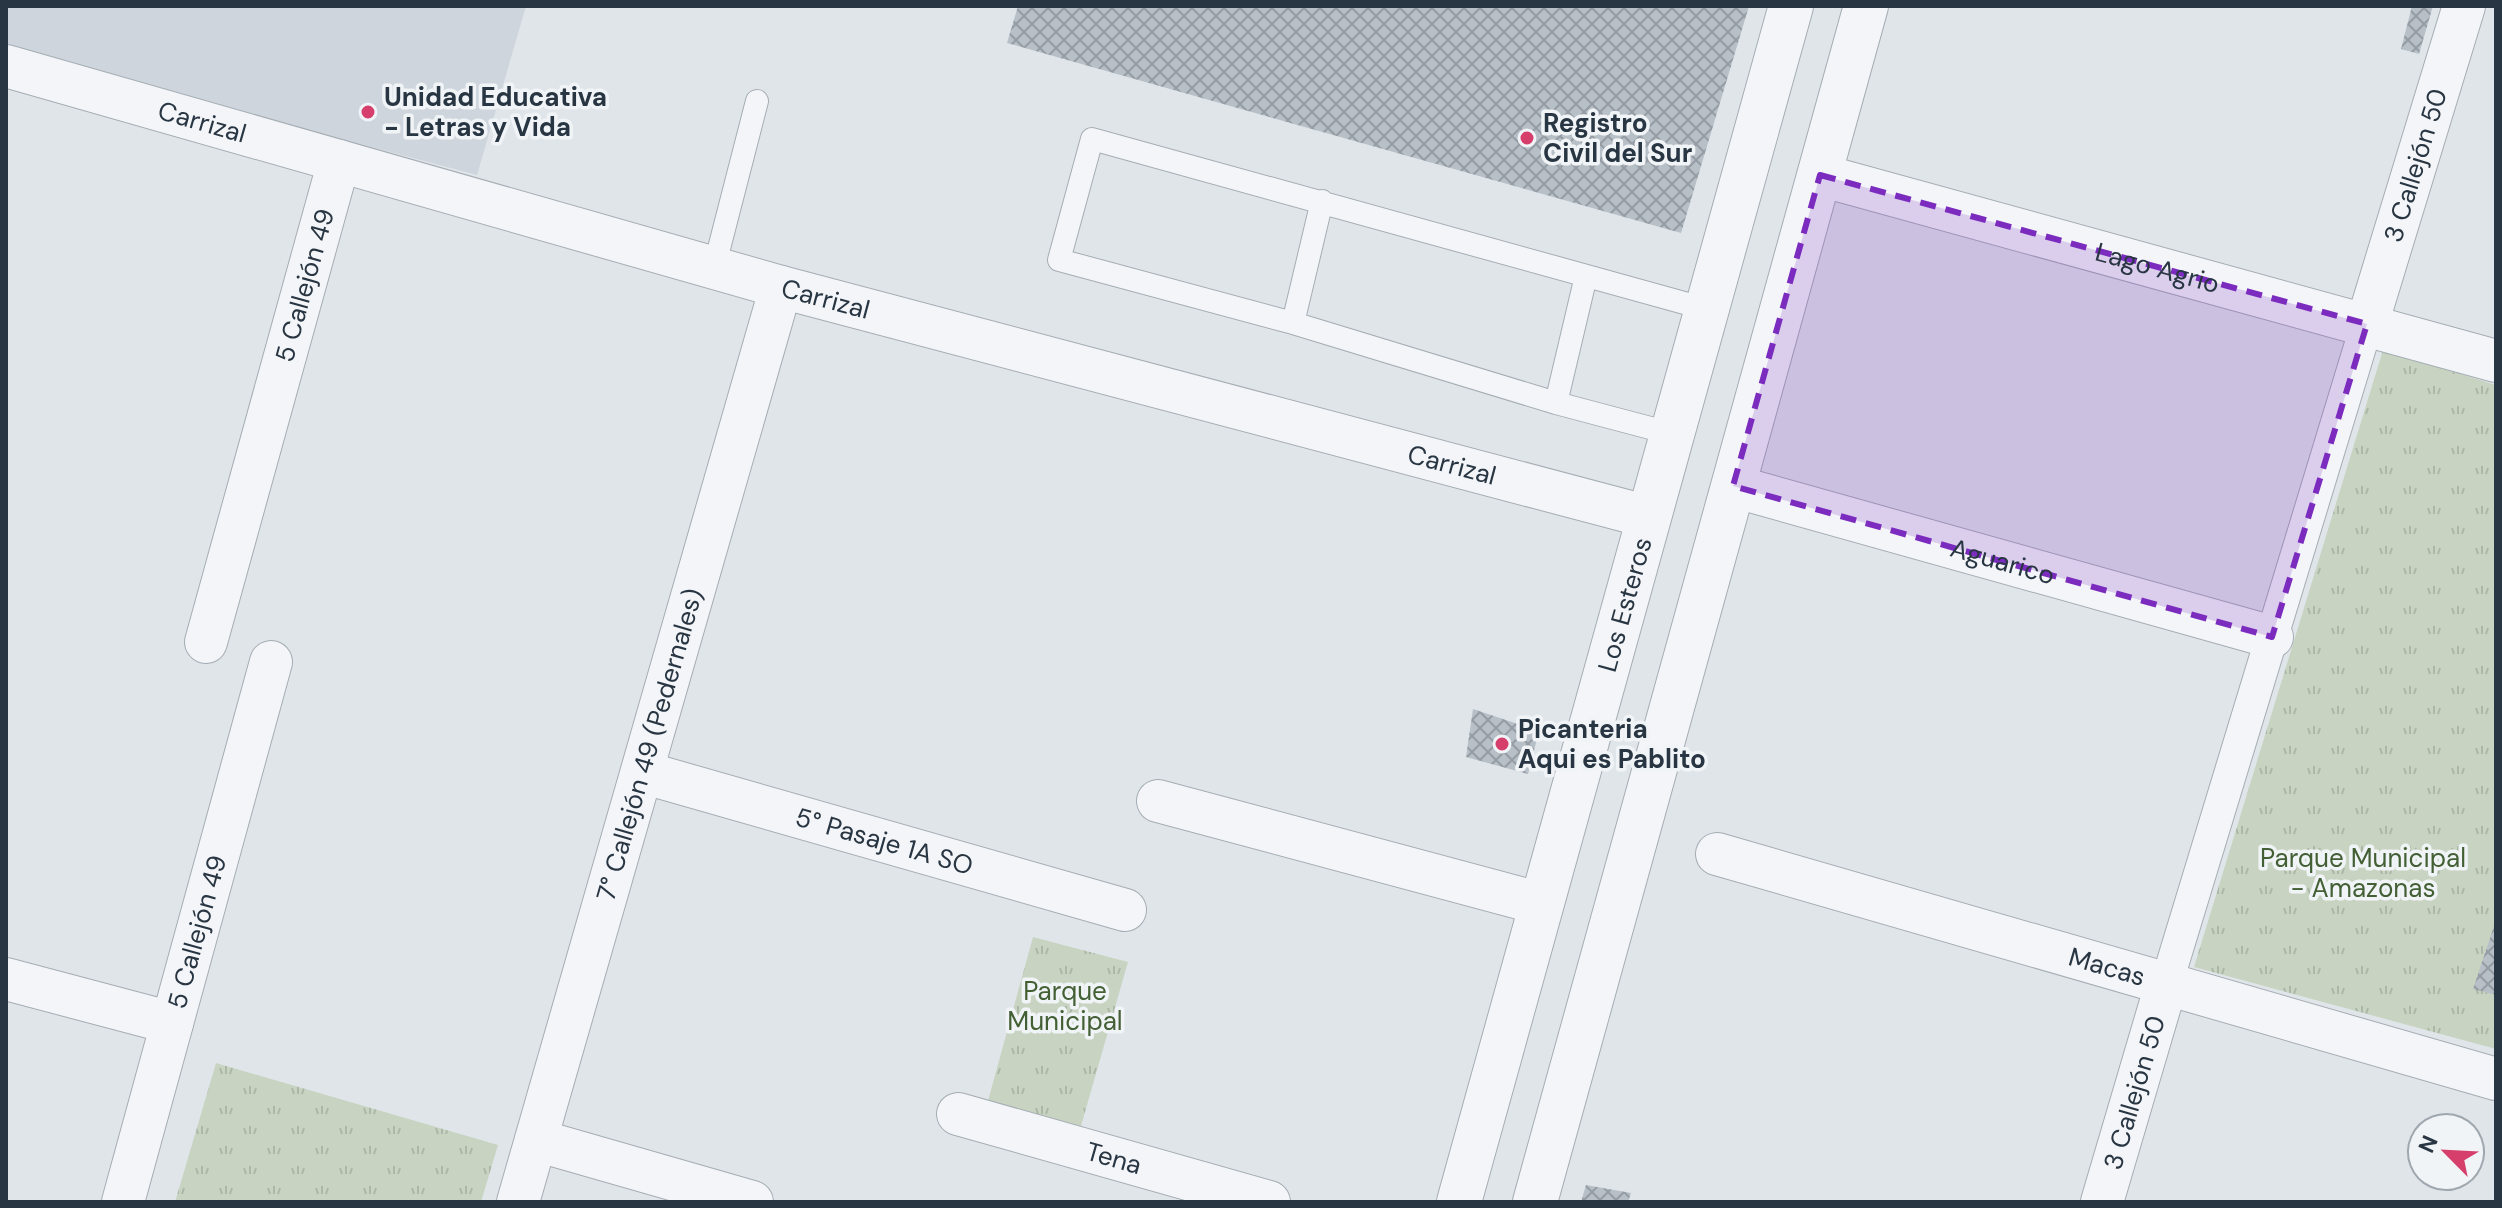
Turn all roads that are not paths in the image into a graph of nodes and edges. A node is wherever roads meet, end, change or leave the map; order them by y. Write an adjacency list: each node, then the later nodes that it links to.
1 (1791, 6): 12 (street, Los Esteros)
2 (1866, 6): 7 (street)
3 (2464, 6): 14 (street, 3 Callejón 50)
4 (6, 66): 6 (street, Carrizal)
5 (757, 101): 9 (lane)
6 (339, 161): 9 (street, Carrizal); 21 (street, 5 Callejón 49)
7 (1820, 175): 14 (street, Lago Agrio); 18 (street)
8 (1322, 201): 10 (lane); 13 (lane); 13 (lane)
9 (714, 268): 11 (street, Carrizal)
10 (1586, 276): 12 (lane); 16 (lane)
11 (781, 287): 19 (street, Carrizal); 23 (street, 7° Callejón 49 (Pedernales))
12 (1706, 309): 17 (street, Los Esteros)
13 (1293, 323): 16 (lane)
14 (2367, 324): 15 (street, Lago Agrio); 20 (street)
15 (2496, 361)
16 (1556, 403): 17 (lane)
17 (1673, 434): 19 (street, Los Esteros)
18 (1733, 486): 20 (street, Aguarico); 39 (street)
19 (1649, 517): 26 (street, Los Esteros)
20 (2272, 637): 29 (street)
21 (206, 642)
22 (271, 662): 30 (street, 5 Callejón 49)
23 (642, 772): 27 (street, 5° Pasaje 1A SO); 33 (street, 7° Callejón 49 (Pedernales))
24 (1158, 801): 26 (street)
25 (1717, 854): 29 (street, Macas)
26 (1542, 904): 38 (street, Los Esteros)
27 (1125, 910)
28 (6, 979): 30 (street)
29 (2166, 985): 31 (street, Macas); 40 (street, 3 Callejón 50)
30 (172, 1023): 34 (street, 5 Callejón 49)
31 (2496, 1079)
32 (958, 1114): 37 (street, Tena)
33 (536, 1140): 35 (street, 7° Callejón 49 (Pedernales)); 36 (street)
34 (123, 1202)
35 (518, 1202)
36 (752, 1202)
37 (1269, 1202)
38 (1459, 1202)
39 (1535, 1202)
40 (2102, 1202)

